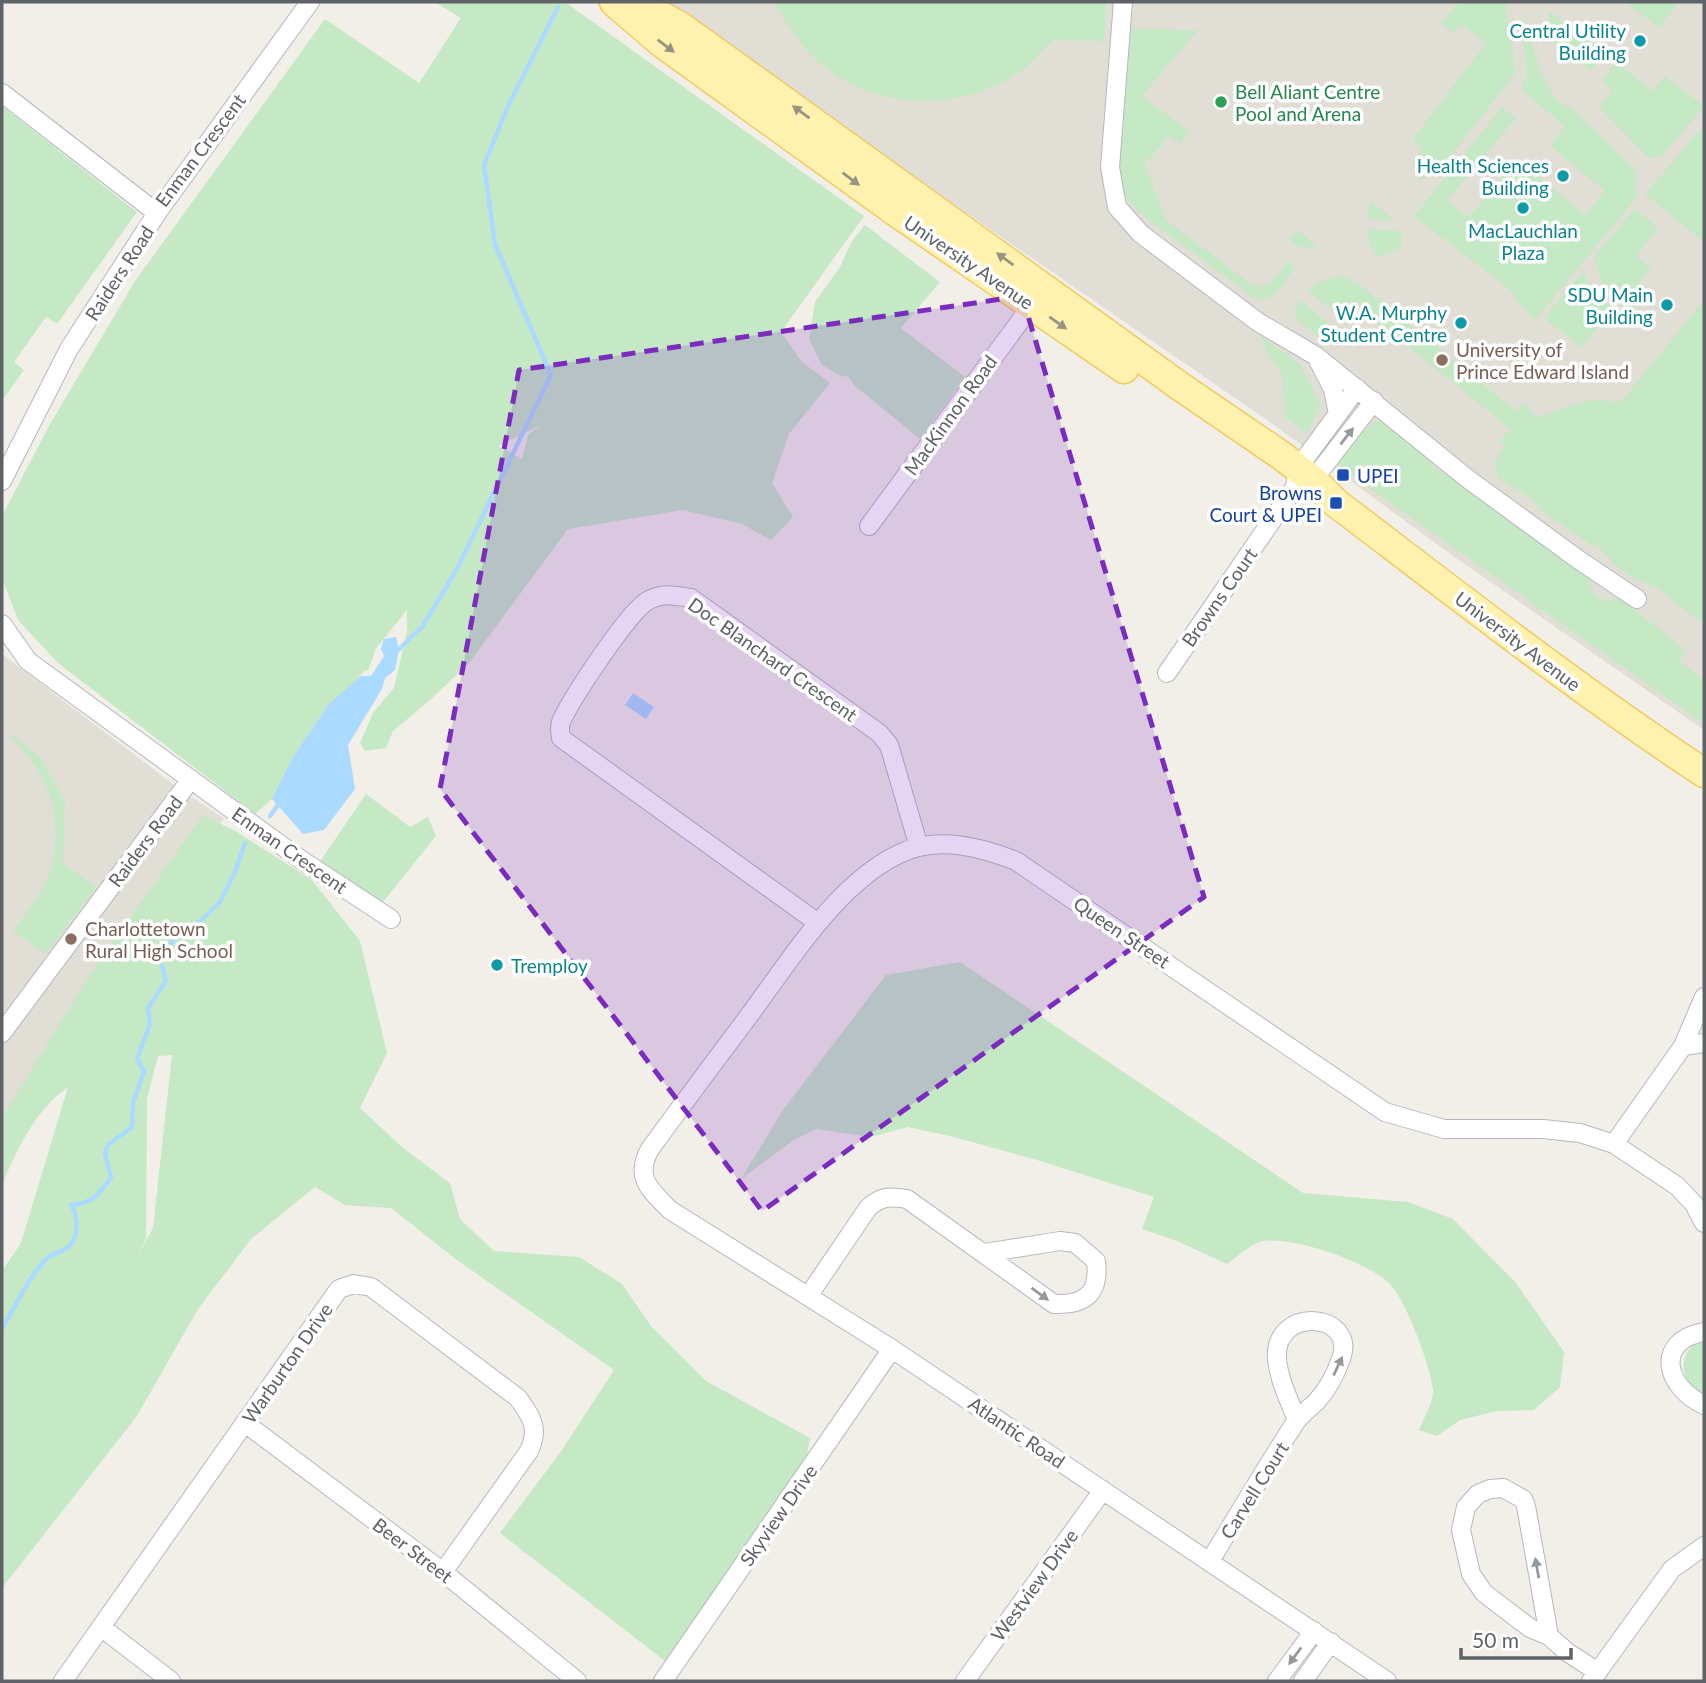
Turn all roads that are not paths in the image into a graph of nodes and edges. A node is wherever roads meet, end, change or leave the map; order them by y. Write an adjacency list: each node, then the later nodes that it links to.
1 (310, 2): 6 (street, Enman Crescent)
2 (614, 2): 7 (main road, University Avenue, one-way to 7)
3 (636, 2): 12 (main road, University Avenue, one-way to 3)
4 (1123, 2): 8 (street)
5 (2, 93): 6 (street, Enman Crescent)
6 (157, 213): 13 (street, Raiders Road)
7 (1031, 305): 12 (main road, University Avenue, one-way to 12); 14 (street, MacKinnon Road)
8 (1316, 356): 9 (street); 11 (street)
9 (1357, 388): 10 (street); 11 (street)
10 (1374, 401): 12 (street, one-way to 10); 15 (street)
11 (1338, 414): 12 (street)
12 (1302, 479): 17 (street, Browns Court); 18 (main road, University Avenue)
13 (2, 481)
14 (869, 526)
15 (1637, 599)
16 (2, 624): 19 (street, Raiders Road)
17 (1167, 673)
18 (1704, 773)
19 (191, 779): 21 (street, Enman Crescent); 24 (street, Raiders Road)
20 (919, 847): 22 (street, Queen Street); 22 (street, Doc Blanchard Crescent); 27 (street, Queen Street)
21 (391, 919)
22 (818, 923): 28 (street, Queen Street)
23 (1704, 997): 26 (street)
24 (2, 1033)
25 (1704, 1043): 26 (street)
26 (1683, 1046): 27 (street)
27 (1614, 1144): 29 (street, Queen Street)
28 (646, 1184): 31 (street, Atlantic Road)
29 (1704, 1223)
30 (985, 1253): 30 (street, one-way to 30); 31 (street)
31 (809, 1295): 33 (street, Atlantic Road)
32 (1704, 1332): 34 (street)
33 (892, 1349): 37 (street, Atlantic Road); 49 (street, Skyview Drive)
34 (1704, 1405)
35 (1297, 1420): 35 (street, Carvell Court, one-way to 35); 39 (street, Carvell Court)
36 (245, 1423): 40 (street, Beer Street); 40 (street, Warburton Drive); 41 (street, Warburton Drive)
37 (1103, 1490): 39 (street, Atlantic Road); 50 (street, Westview Drive)
38 (1704, 1546): 45 (street)
39 (1210, 1561): 42 (street, Atlantic Road)
40 (443, 1572): 48 (street, Beer Street)
41 (101, 1627): 46 (street, Warburton Drive); 47 (street)
42 (1314, 1631): 44 (street, Atlantic Road); 51 (street, one-way to 51)
43 (1549, 1636): 43 (street, one-way to 43); 45 (street)
44 (1331, 1642): 52 (street); 53 (street, Atlantic Road)
45 (1594, 1676)
46 (64, 1681)
47 (171, 1681)
48 (577, 1681)
49 (663, 1681)
50 (965, 1681)
51 (1277, 1681)
52 (1303, 1681)
53 (1387, 1681)

